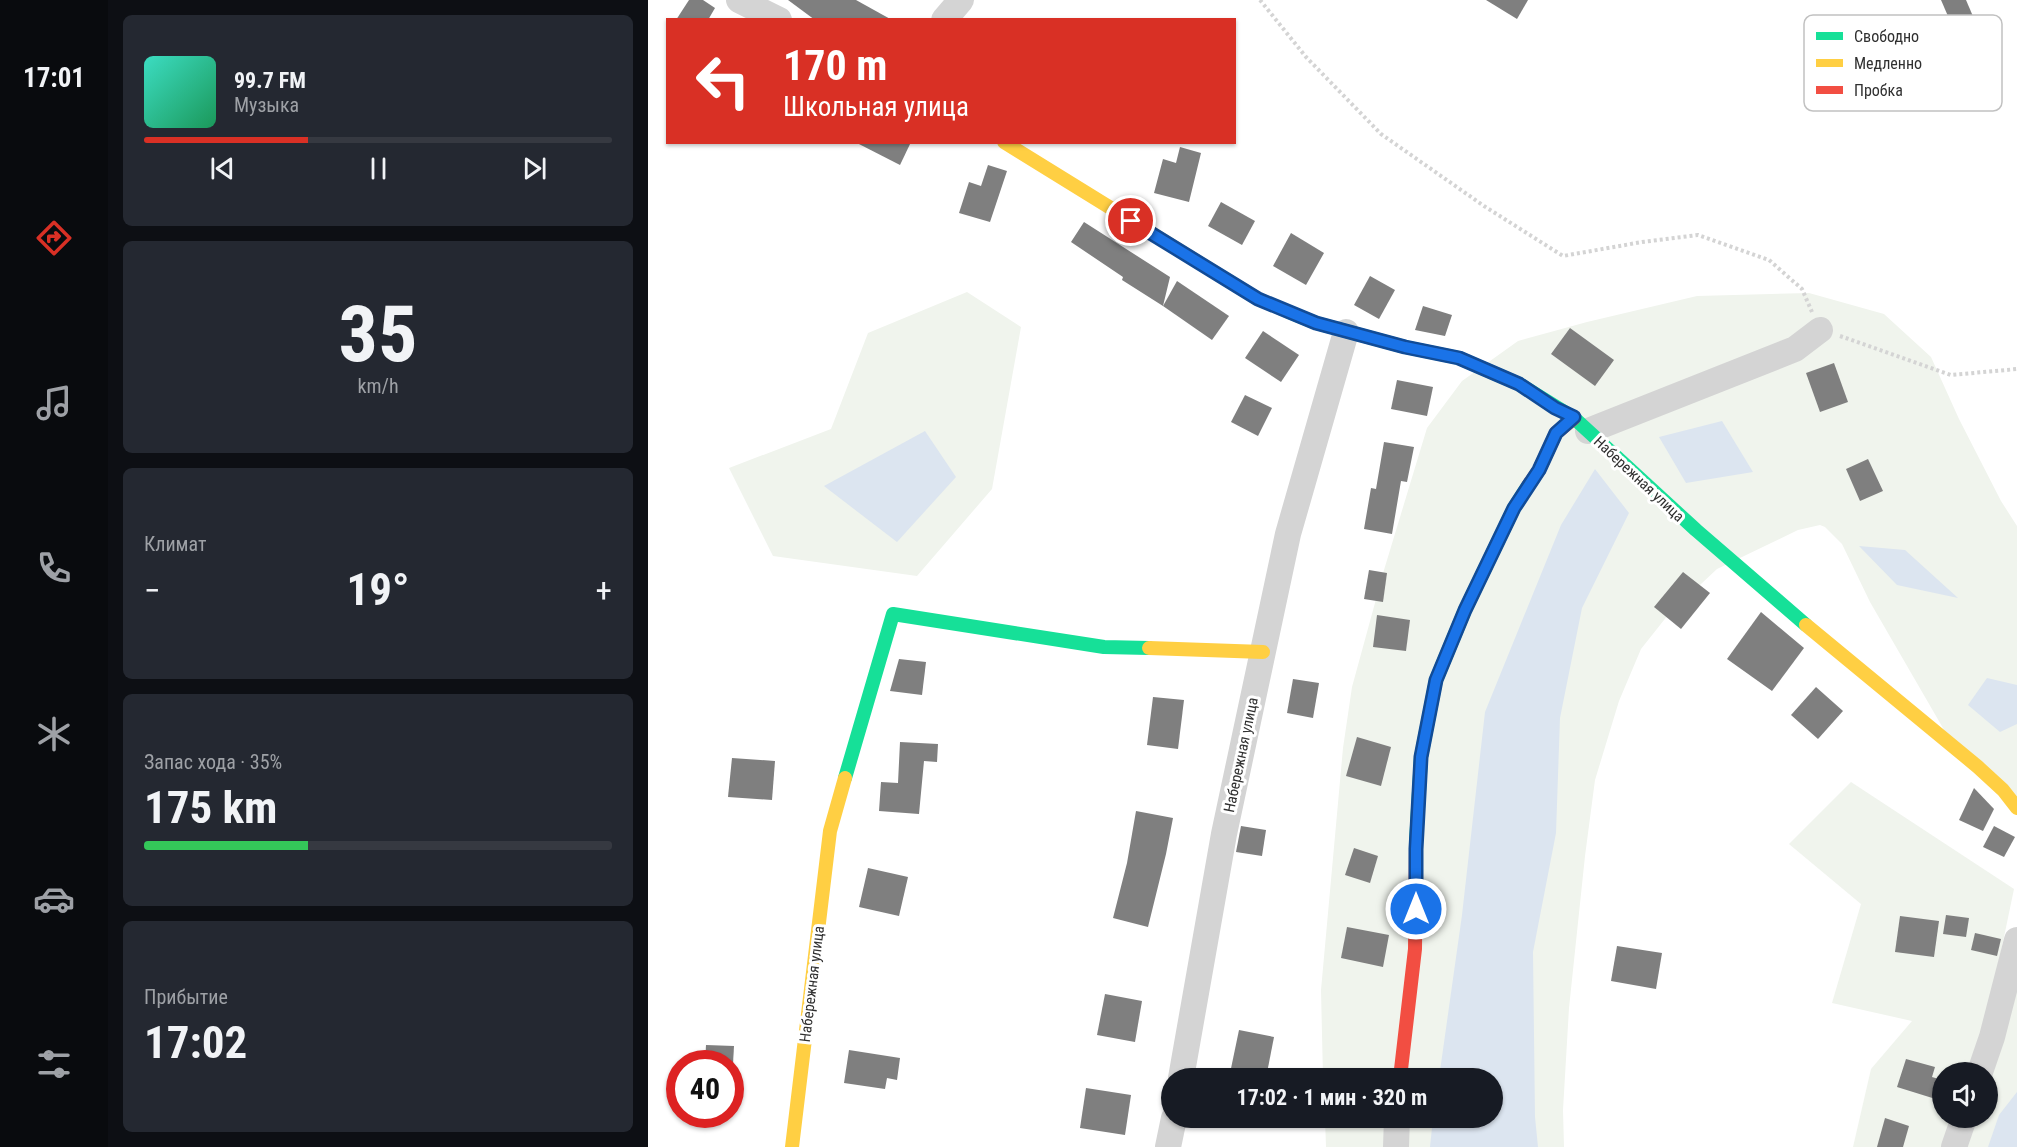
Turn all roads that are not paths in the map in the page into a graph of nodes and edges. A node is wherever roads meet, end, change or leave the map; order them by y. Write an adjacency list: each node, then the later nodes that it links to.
1 (739, 0): 3 (street)
2 (961, 0): 4 (street)
3 (775, 18)
4 (946, 18)
5 (1007, 144): 7 (street, Набережная улица)
6 (1820, 330): 8 (street)
7 (1346, 332): 8 (street, Набережная улица); 9 (street, Набережная улица)
8 (1581, 424): 10 (street, Набережная улица); 14 (street)
9 (1263, 652): 13 (street, Набережная улица); 18 (street, Набережная улица)
10 (2017, 808)
11 (2017, 940): 12 (street)
12 (1983, 1062)
13 (1183, 1068)
14 (1401, 1068)
15 (1172, 1128): 19 (street)
16 (1397, 1128): 20 (street)
17 (1961, 1128): 21 (street)
18 (792, 1147)
19 (1168, 1147)
20 (1396, 1147)
21 (1954, 1147)

